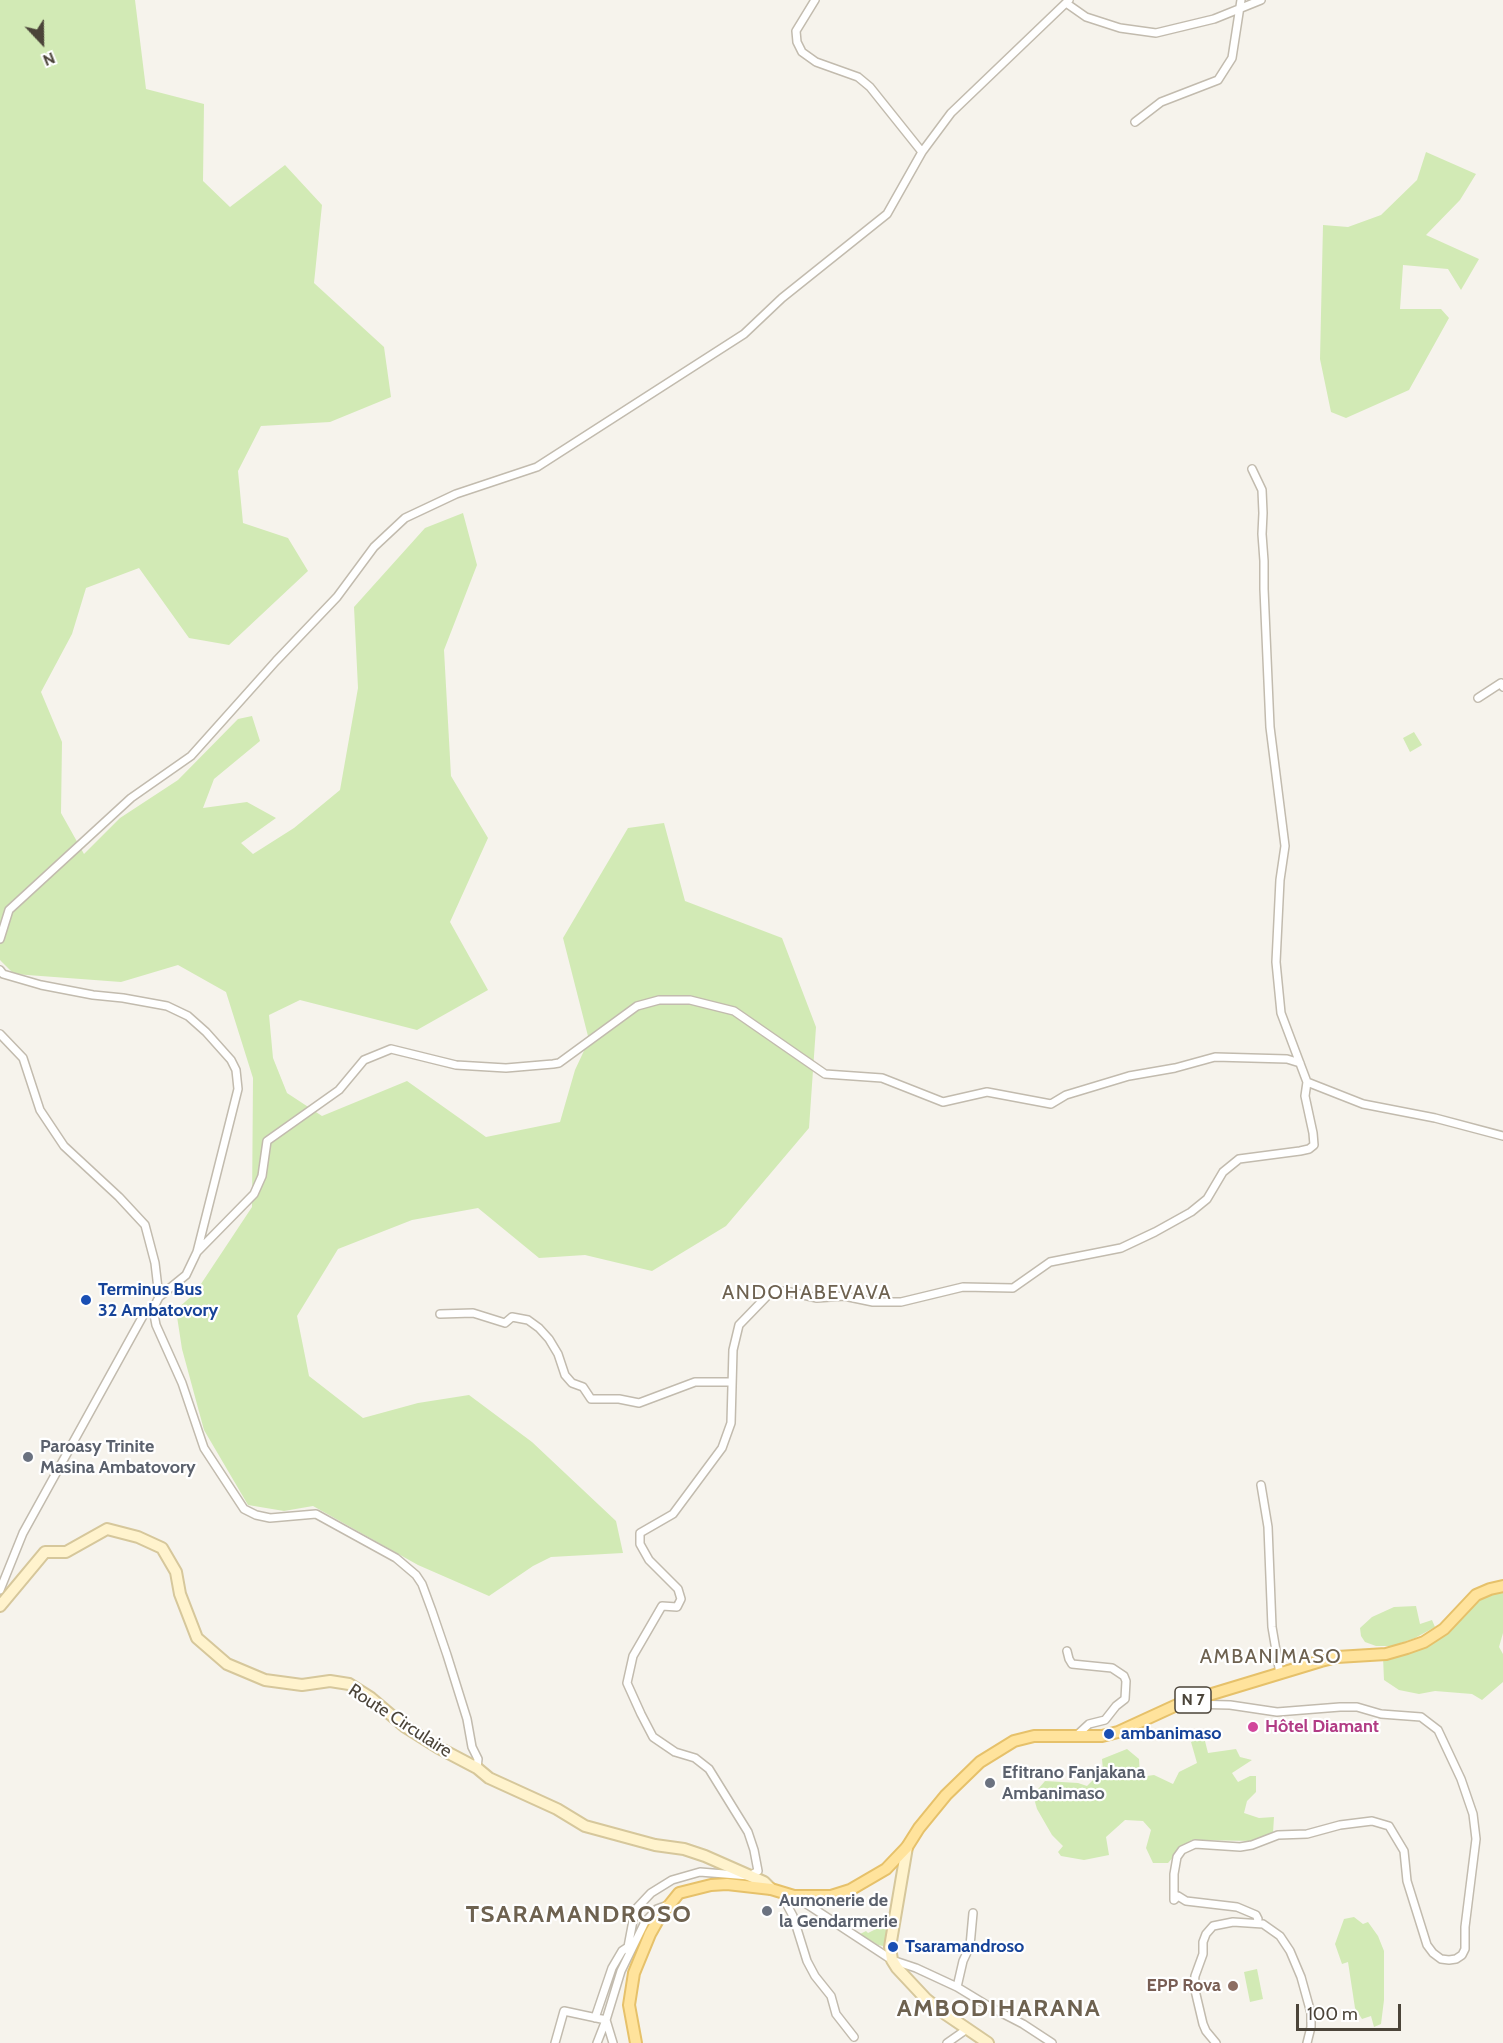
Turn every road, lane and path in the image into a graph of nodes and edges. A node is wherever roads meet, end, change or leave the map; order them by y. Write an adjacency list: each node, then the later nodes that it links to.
1 (815, 0): 7 (street)
2 (1241, 0): 5 (street)
3 (1262, 0): 5 (street)
4 (1067, 1): 5 (street); 7 (street)
5 (1239, 10): 6 (street)
6 (1136, 122)
7 (922, 152): 11 (street)
8 (1252, 469): 15 (street)
9 (1503, 687): 10 (street)
10 (1478, 698)
11 (0, 939)
12 (0, 965): 13 (street)
13 (2, 972): 18 (street)
14 (0, 1034): 19 (street)
15 (1299, 1063): 16 (street); 18 (street)
16 (1307, 1082): 17 (street); 22 (street)
17 (1503, 1136)
18 (197, 1252): 19 (street)
19 (159, 1297): 20 (street)
20 (153, 1309): 25 (street); 31 (street)
21 (440, 1314): 22 (street)
22 (732, 1382): 33 (street)
23 (1261, 1485): 28 (street)
24 (1503, 1586): 28 (main road, N 7)
25 (0, 1590)
26 (0, 1606): 31 (street, Route Circulaire)
27 (1067, 1651): 30 (street)
28 (1280, 1674): 29 (main road, N 7)
29 (1179, 1704): 30 (main road, N 7); 37 (street)
30 (1076, 1736): 32 (main road, N 7)
31 (477, 1768): 33 (street)
32 (907, 1847): 34 (main road, N 7); 38 (street)
33 (748, 1881): 34 (main road, N 7); 35 (main road, N 7); 40 (street)
34 (789, 1894): 38 (street); 43 (street)
35 (670, 1904): 41 (street); 47 (main road, N 7)
36 (973, 1913): 39 (street)
37 (1257, 1922): 51 (street); 52 (street)
38 (892, 1960): 39 (street); 42 (street)
39 (957, 1987): 50 (street)
40 (595, 2018): 41 (street); 44 (street)
41 (606, 2020): 45 (street); 46 (street)
42 (967, 2029): 48 (street); 49 (street)
43 (854, 2037)
44 (555, 2043)
45 (597, 2043)
46 (613, 2043)
47 (636, 2043)
48 (947, 2043)
49 (988, 2043)
50 (1052, 2043)
51 (1216, 2043)
52 (1307, 2043)

